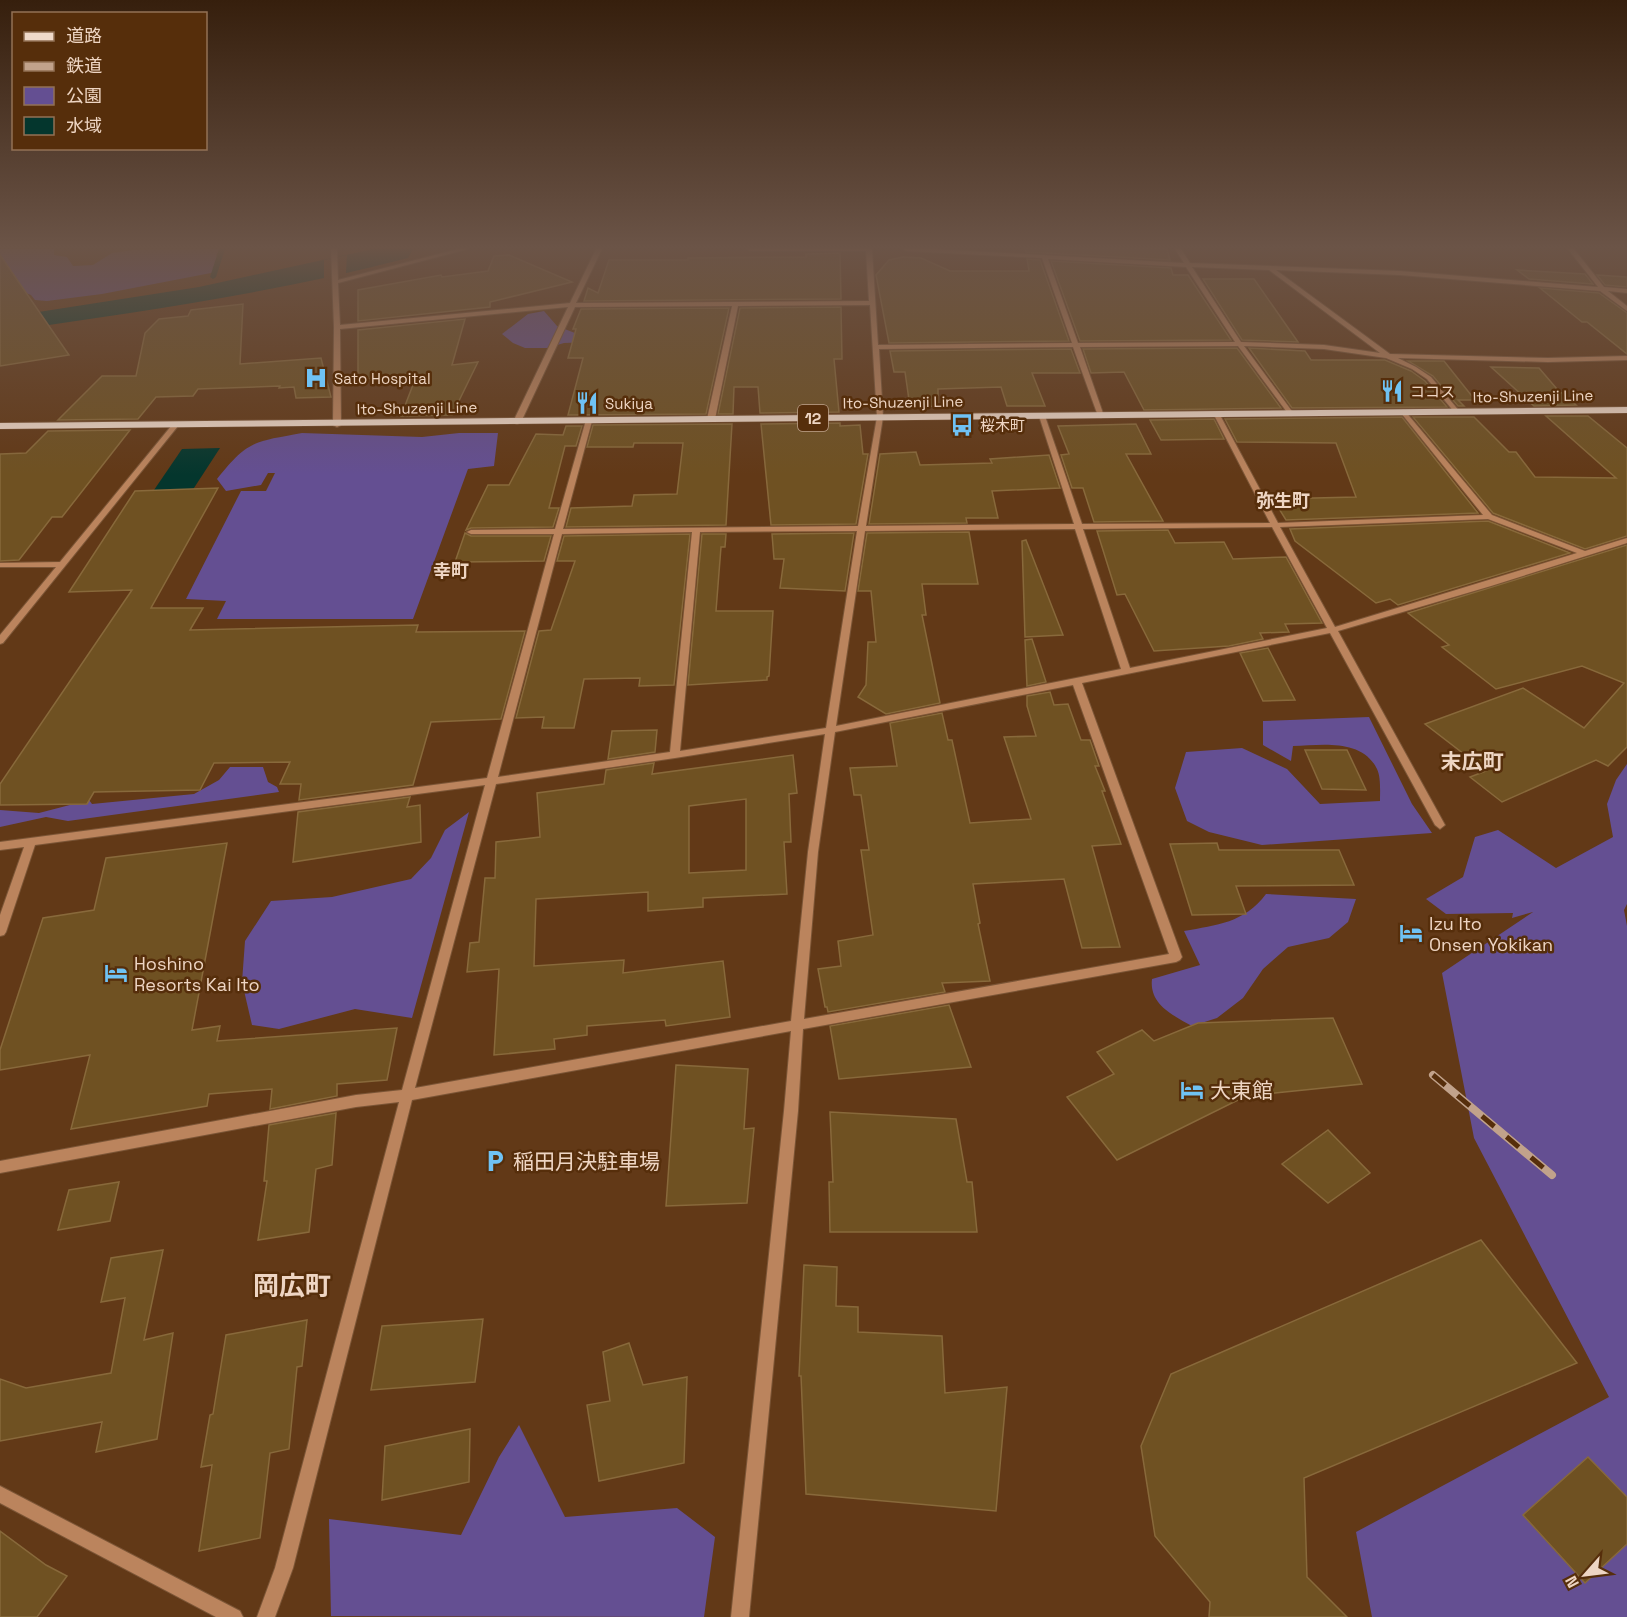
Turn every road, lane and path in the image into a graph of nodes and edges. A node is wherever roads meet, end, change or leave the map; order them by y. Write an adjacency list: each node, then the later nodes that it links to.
1 (364, 324): 8 (street)
2 (562, 324): 24 (street)
3 (731, 324): 22 (street)
4 (874, 324): 11 (street)
5 (1068, 324): 10 (street)
6 (1227, 324): 9 (street)
7 (1346, 324): 12 (street)
8 (337, 327): 25 (street)
9 (1240, 344): 10 (street); 12 (street); 18 (street)
10 (1075, 345): 11 (street); 20 (street)
11 (876, 347): 21 (street)
12 (1388, 356): 13 (street); 16 (street)
13 (1627, 358)
14 (1627, 411): 16 (main road, Ito-Shuzenji Line / 12)
15 (1403, 412): 16 (main road, Ito-Shuzenji Line / 12); 18 (main road, Ito-Shuzenji Line / 12); 28 (street)
16 (1457, 412)
17 (1217, 414): 18 (main road, Ito-Shuzenji Line / 12); 20 (main road, Ito-Shuzenji Line / 12); 29 (street)
18 (1291, 414)
19 (1042, 416): 20 (main road, Ito-Shuzenji Line / 12); 21 (main road, Ito-Shuzenji Line / 12); 30 (street)
20 (1101, 416)
21 (880, 417): 22 (main road, Ito-Shuzenji Line / 12); 31 (street)
22 (711, 419): 23 (main road, Ito-Shuzenji Line / 12)
23 (588, 421): 24 (main road, Ito-Shuzenji Line / 12); 33 (street)
24 (517, 422): 25 (main road, Ito-Shuzenji Line / 12)
25 (337, 424): 27 (main road, Ito-Shuzenji Line / 12)
26 (0, 426): 27 (main road, Ito-Shuzenji Line / 12)
27 (174, 426): 37 (street)
28 (1489, 517): 29 (street); 36 (street)
29 (1275, 525): 30 (street); 39 (street)
30 (1079, 527): 31 (street); 41 (street)
31 (861, 528): 32 (street); 43 (street)
32 (696, 530): 33 (street); 44 (street)
33 (557, 531): 34 (street); 45 (street)
34 (471, 532)
35 (1627, 540): 36 (street)
36 (1584, 553): 39 (street)
37 (60, 564): 38 (street); 40 (street)
38 (0, 565)
39 (1333, 630): 41 (street); 46 (street)
40 (0, 641)
41 (1126, 671): 42 (street)
42 (1077, 682): 43 (street); 50 (street)
43 (831, 729): 44 (street); 50 (street)
44 (675, 755): 45 (street)
45 (492, 781): 47 (street); 51 (street)
46 (1440, 825)
47 (31, 842): 48 (street); 49 (street)
48 (0, 846)
49 (0, 932)
50 (797, 1026): 51 (street); 56 (street)
51 (407, 1095): 52 (street); 55 (street)
52 (0, 1167)
53 (0, 1494): 54 (street)
54 (234, 1617)
55 (266, 1617)
56 (740, 1617)

